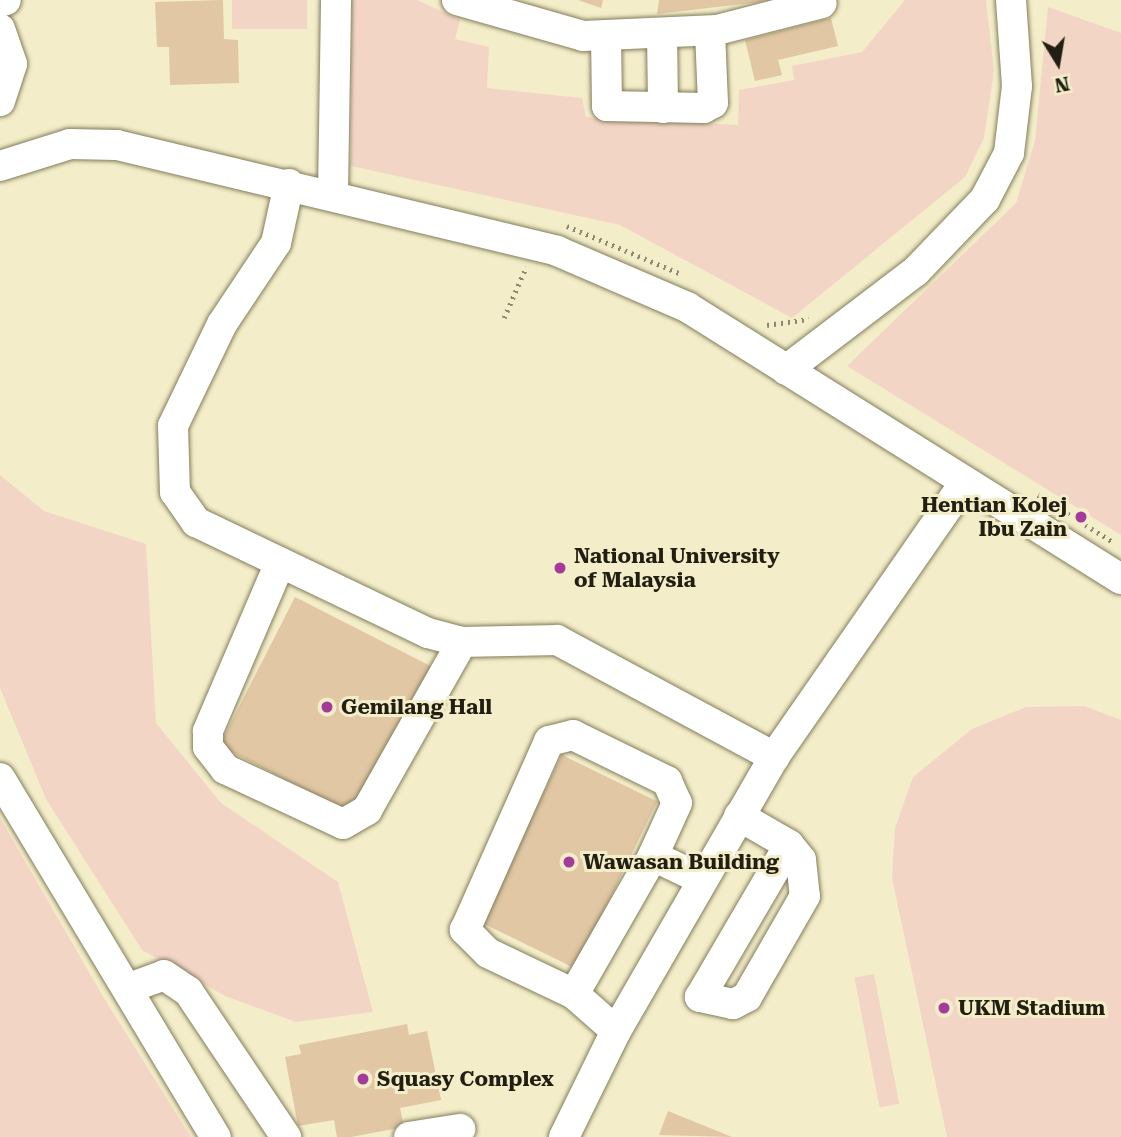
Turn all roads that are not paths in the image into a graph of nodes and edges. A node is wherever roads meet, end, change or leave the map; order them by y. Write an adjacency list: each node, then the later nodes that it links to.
1 (6, 0): 5 (street)
2 (335, 0): 15 (street)
3 (457, 0): 10 (street)
4 (1011, 0): 16 (street)
5 (0, 2)
6 (822, 3): 8 (street)
7 (0, 29): 11 (street)
8 (710, 31): 9 (street); 12 (street)
9 (662, 33): 10 (street); 12 (street)
10 (606, 35): 12 (street)
11 (0, 101)
12 (663, 108)
13 (3, 160): 14 (street)
14 (289, 184): 15 (street); 18 (street)
15 (333, 194): 16 (street)
16 (786, 370): 17 (street)
17 (965, 482): 19 (street); 21 (street)
18 (279, 565): 20 (street); 20 (street)
19 (1121, 579)
20 (462, 642): 21 (street)
21 (774, 757): 23 (street)
22 (0, 778): 27 (street)
23 (739, 816): 24 (street); 26 (street)
24 (789, 845): 24 (street)
25 (653, 856): 26 (street); 28 (street); 28 (street)
26 (702, 878): 29 (street)
27 (129, 988): 31 (street); 32 (street)
28 (575, 994): 29 (street)
29 (616, 1031): 34 (street)
30 (460, 1129): 33 (street)
31 (216, 1137)
32 (286, 1137)
33 (409, 1137)
34 (564, 1137)

